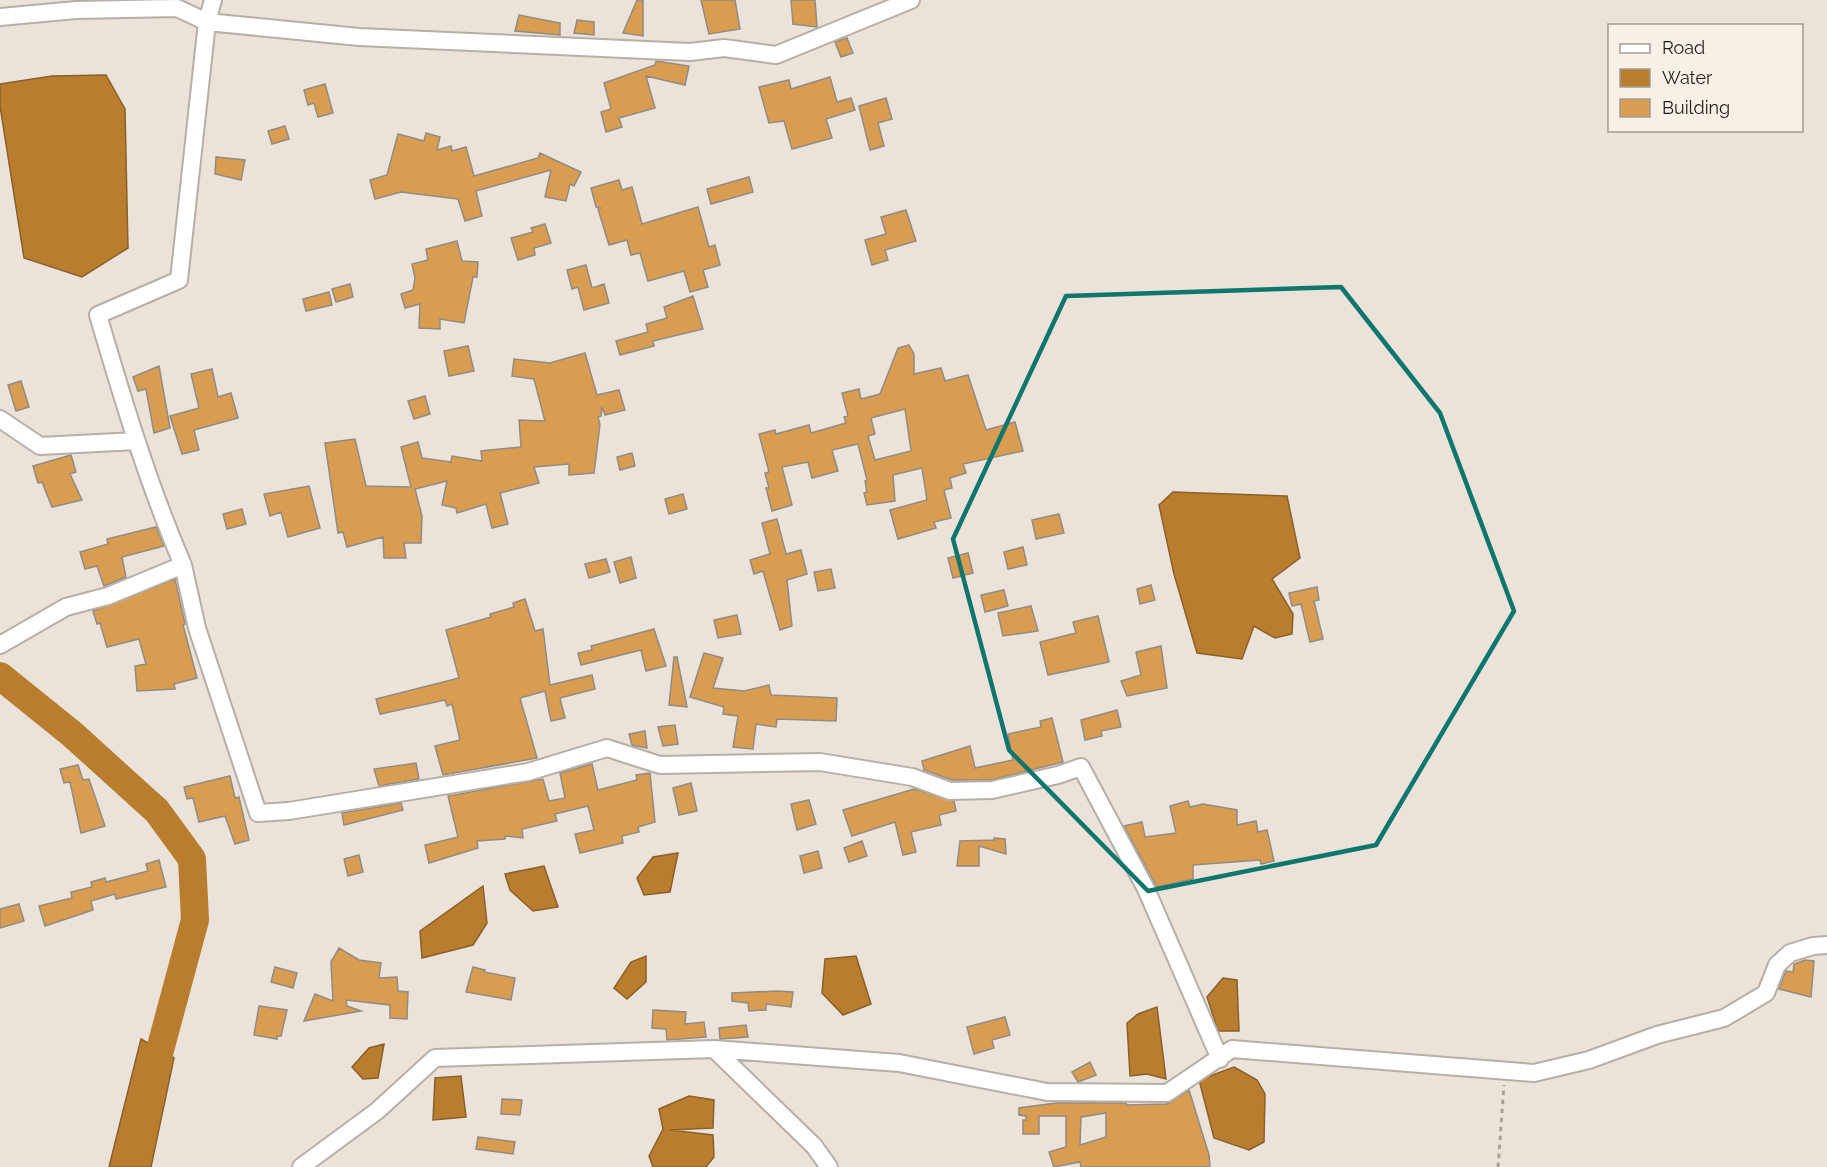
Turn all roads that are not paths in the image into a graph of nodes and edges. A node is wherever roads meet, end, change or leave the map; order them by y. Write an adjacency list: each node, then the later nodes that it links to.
1 (213, 0): 4 (street)
2 (911, 0): 4 (street)
3 (0, 17): 4 (street)
4 (207, 22): 6 (street)
5 (0, 419): 6 (street)
6 (136, 441): 7 (street)
7 (183, 565): 8 (street); 11 (street)
8 (0, 645)
9 (1827, 945): 11 (street)
10 (714, 1049): 11 (street); 12 (street); 13 (street)
11 (1220, 1059)
12 (301, 1167)
13 (829, 1167)

